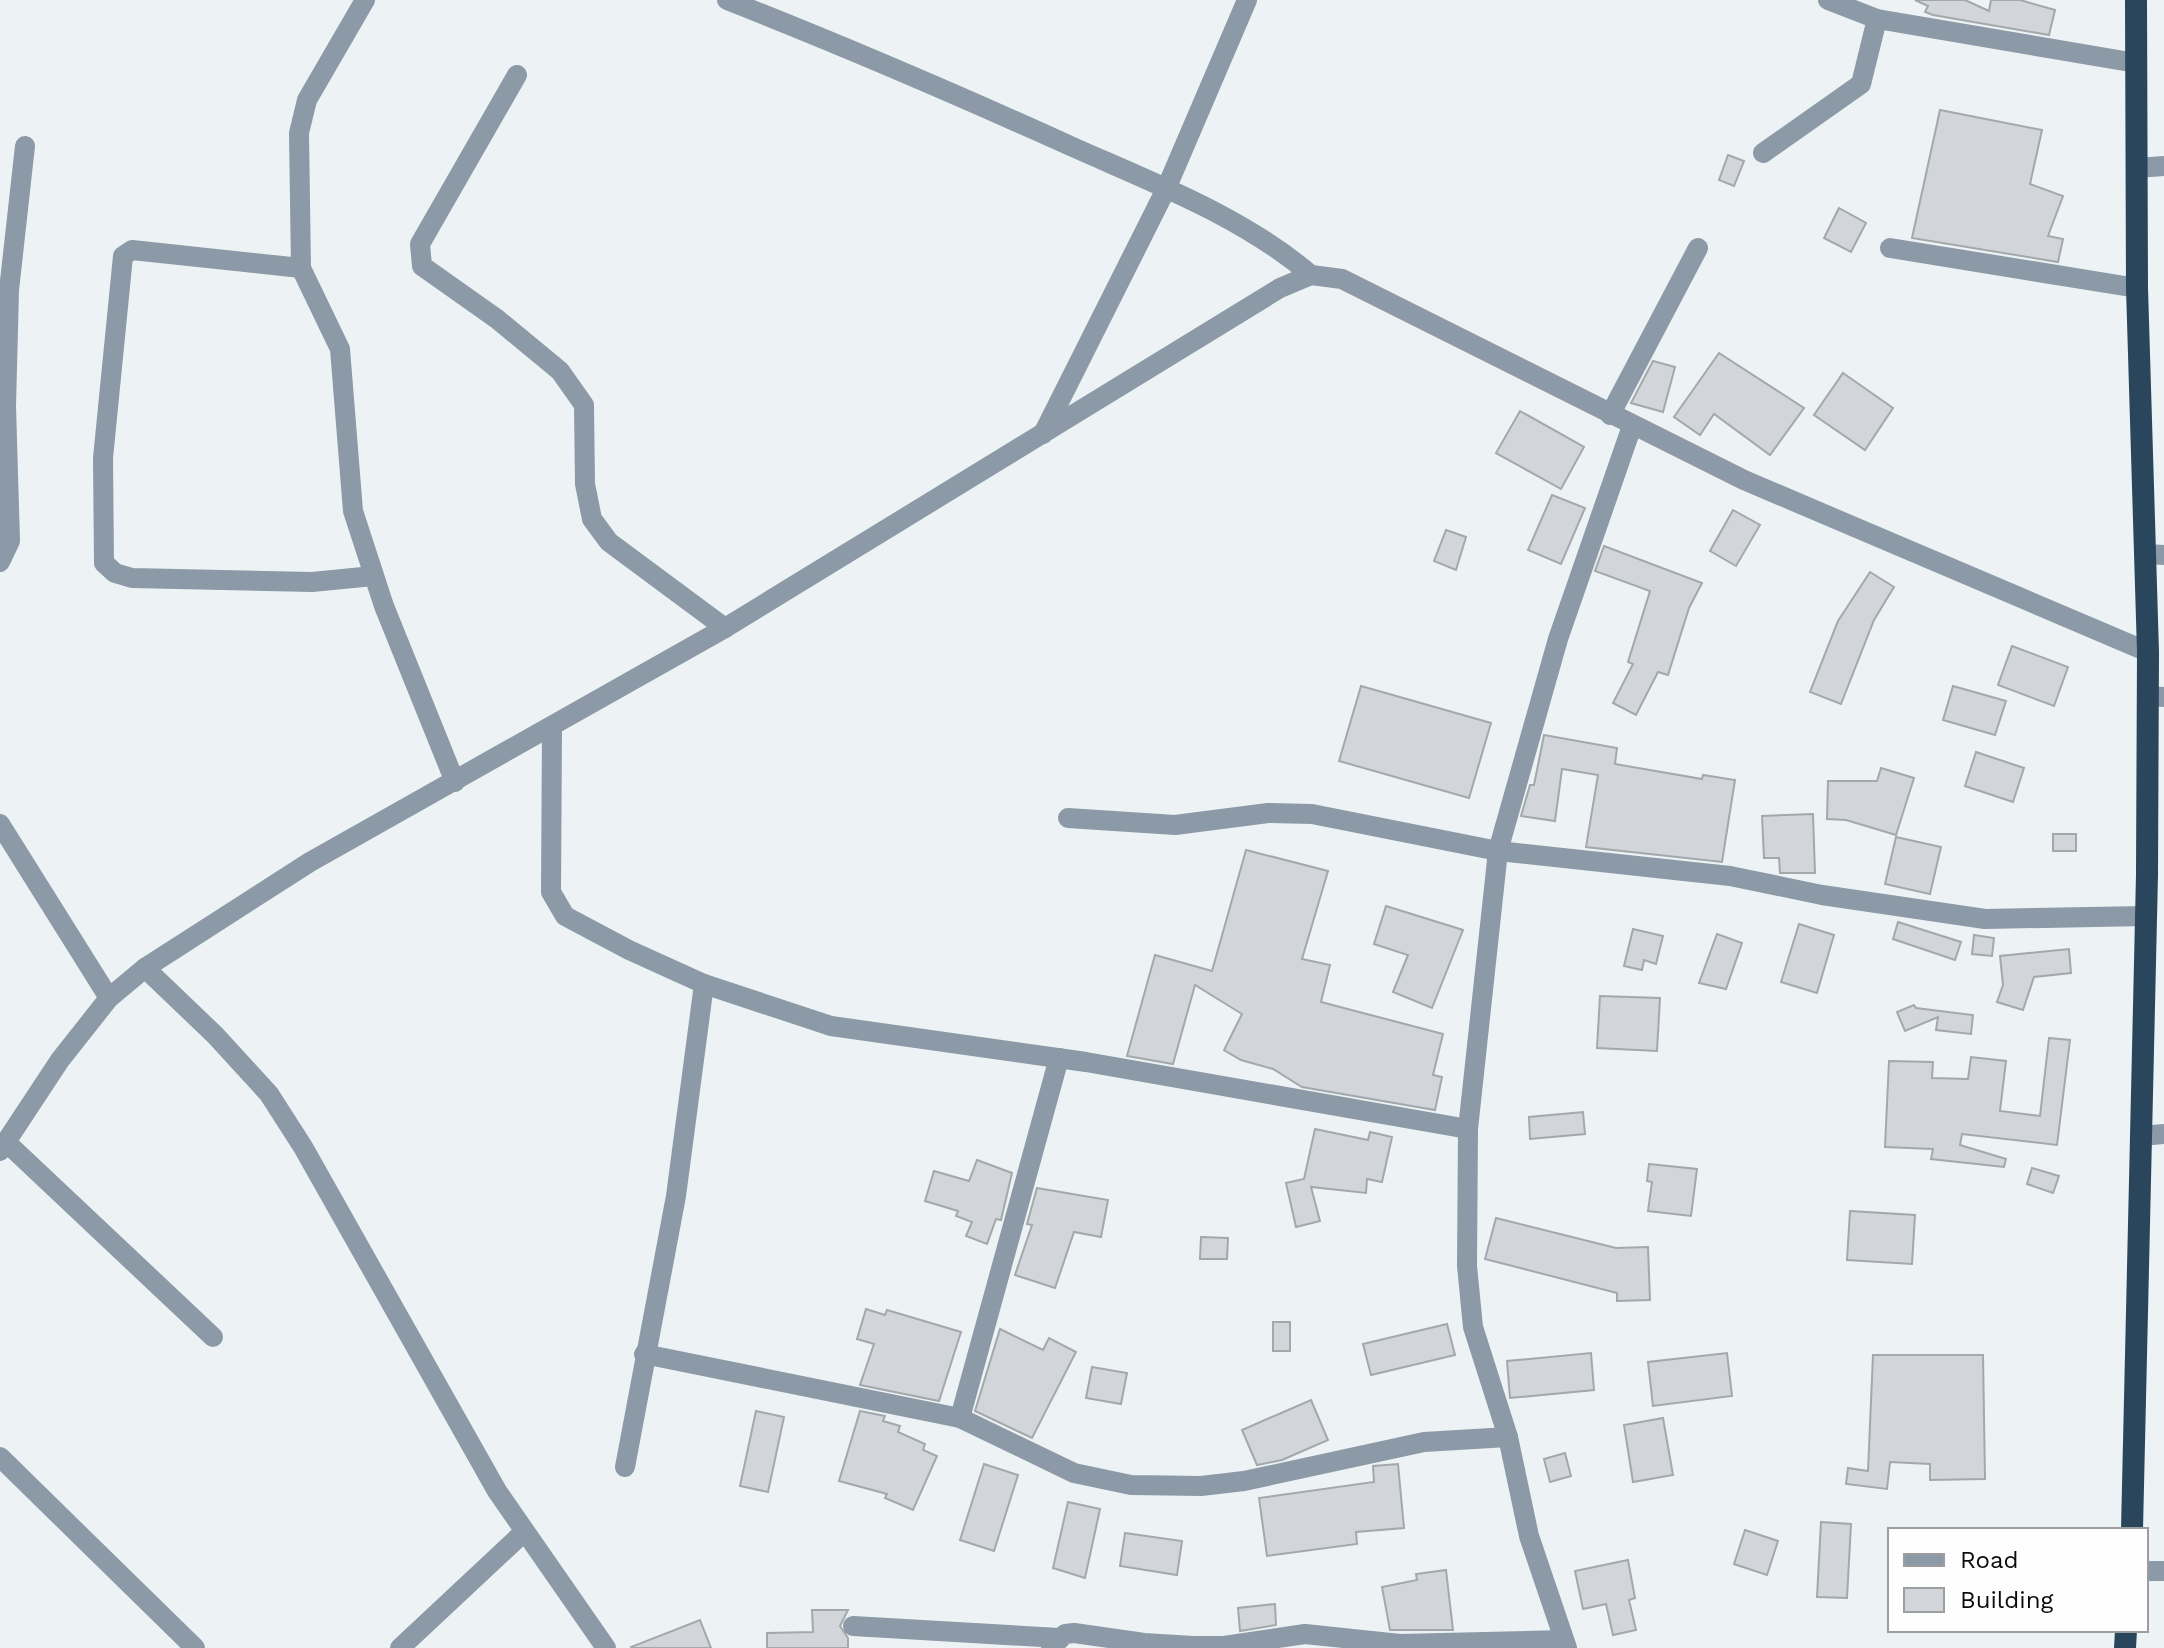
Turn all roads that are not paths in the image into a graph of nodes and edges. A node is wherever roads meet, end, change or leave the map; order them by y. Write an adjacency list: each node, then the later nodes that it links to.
1 (365, 0): 16 (street)
2 (727, 0): 13 (street)
3 (1247, 0): 13 (street)
4 (1828, 0): 6 (street)
5 (2136, 0): 7 (highway)
6 (1877, 19): 7 (street); 10 (street)
7 (2136, 63): 12 (highway)
8 (517, 75): 25 (street)
9 (25, 146): 23 (street)
10 (1763, 153)
11 (2164, 166): 12 (street)
12 (2137, 168): 18 (highway)
13 (1166, 189): 17 (street); 21 (street)
14 (1698, 248): 19 (street)
15 (1890, 248): 18 (street)
16 (301, 268): 24 (street); 24 (street)
17 (1311, 275): 19 (street); 21 (street)
18 (2137, 288): 22 (highway)
19 (1610, 415): 20 (street)
20 (1632, 426): 26 (street); 32 (street)
21 (1043, 435): 25 (street)
22 (2156, 554): 26 (highway)
23 (0, 562)
24 (373, 576): 29 (street)
25 (725, 628): 28 (street)
26 (2148, 652): 27 (highway)
27 (2156, 696): 33 (highway)
28 (552, 728): 29 (street); 36 (street)
29 (455, 782): 35 (street)
30 (1068, 818): 32 (street)
31 (0, 824): 37 (street)
32 (1498, 851): 34 (street); 39 (street)
33 (2156, 875): 34 (highway)
34 (2146, 916): 40 (highway)
35 (145, 968): 37 (street); 49 (street)
36 (704, 984): 38 (street); 43 (street)
37 (109, 998): 41 (street)
38 (1059, 1058): 39 (street); 44 (street)
39 (1468, 1129): 45 (street)
40 (2153, 1135): 48 (highway)
41 (3, 1146): 42 (street)
42 (213, 1337)
43 (644, 1354): 44 (street); 47 (street)
44 (960, 1418): 45 (street)
45 (1508, 1437): 52 (street)
46 (0, 1457): 54 (street)
47 (625, 1467)
48 (2132, 1528)
49 (524, 1532): 55 (street); 56 (street)
50 (853, 1626): 51 (street)
51 (1055, 1643): 53 (street)
52 (1565, 1644): 53 (street)
53 (1245, 1645)
54 (195, 1648)
55 (400, 1648)
56 (606, 1648)

